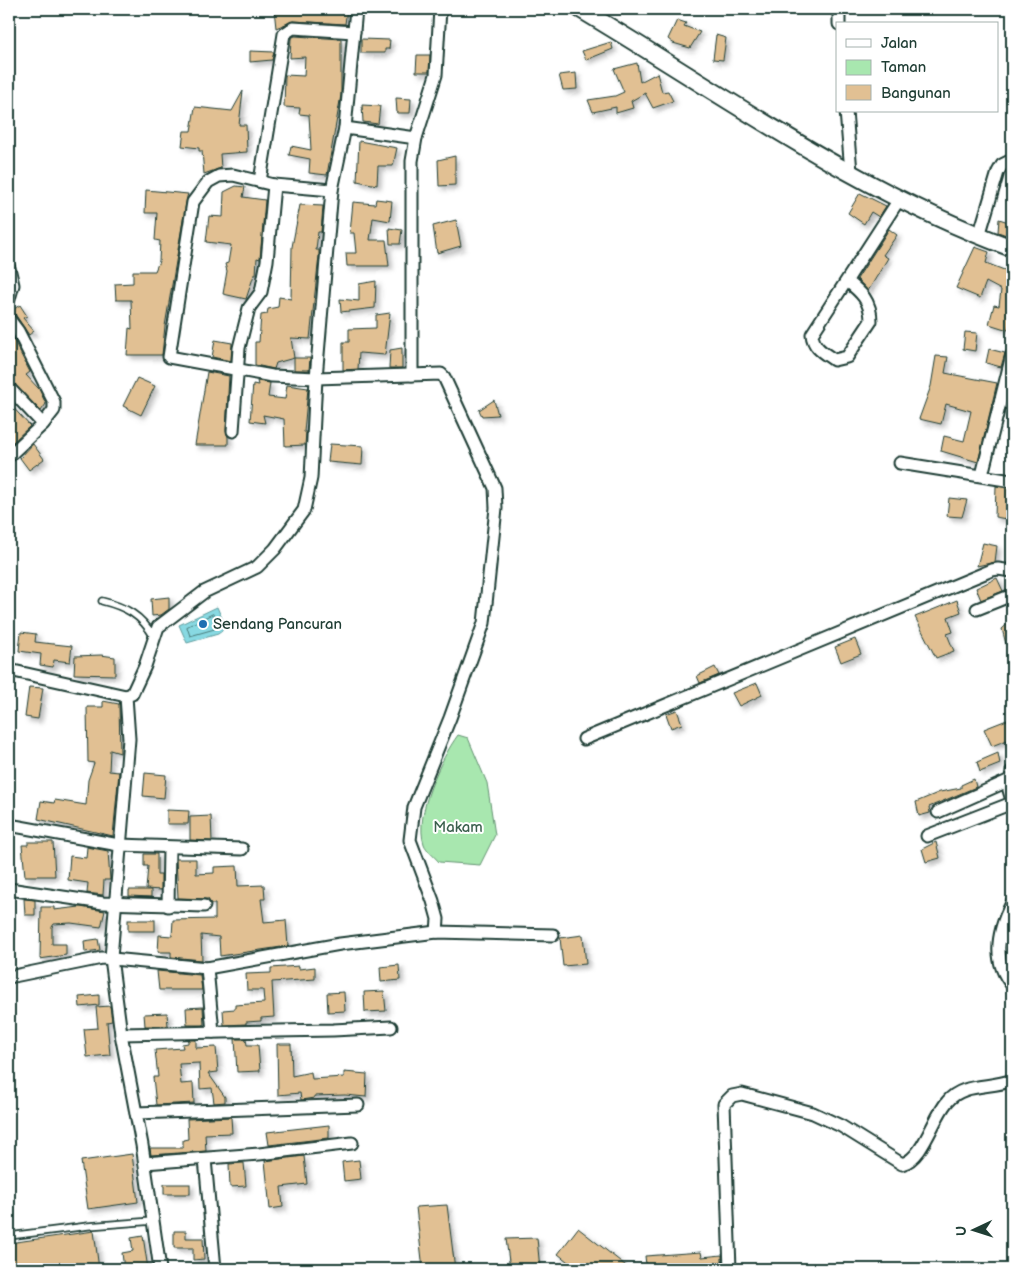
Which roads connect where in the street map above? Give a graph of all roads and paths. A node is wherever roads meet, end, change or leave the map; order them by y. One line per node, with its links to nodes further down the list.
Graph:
1 (356, 9): 4 (street)
2 (440, 9): 7 (street)
3 (580, 9): 9 (street)
4 (354, 32): 6 (street); 10 (street)
5 (846, 112): 9 (street)
6 (345, 128): 7 (street); 12 (street)
7 (416, 138): 22 (street)
8 (1012, 160): 14 (street)
9 (851, 172): 13 (street)
10 (260, 181): 11 (street); 21 (street)
11 (274, 185): 12 (street); 21 (street)
12 (332, 190): 23 (street)
13 (900, 198): 14 (street); 17 (street)
14 (979, 236): 15 (street)
15 (1012, 248)
16 (9, 268): 18 (street)
17 (847, 281): 17 (street)
18 (9, 299)
19 (9, 319): 25 (street)
20 (1012, 355): 29 (street)
21 (237, 368): 23 (street); 26 (street)
22 (412, 375): 23 (street); 52 (street)
23 (316, 378): 35 (street)
24 (9, 388): 25 (street)
25 (43, 424): 27 (street)
26 (233, 432)
27 (9, 455)
28 (900, 463): 29 (street)
29 (982, 475): 30 (street)
30 (1012, 481)
31 (1012, 571): 38 (street)
32 (1012, 594): 34 (street)
33 (102, 601): 35 (lane)
34 (977, 609)
35 (154, 637): 37 (street)
36 (9, 670): 37 (street)
37 (126, 696): 44 (street)
38 (584, 739)
39 (1011, 775): 40 (street); 41 (street)
40 (1012, 802): 43 (street)
41 (938, 812)
42 (9, 826): 44 (street)
43 (927, 836)
44 (119, 845): 45 (street); 49 (street)
45 (169, 848): 46 (street); 50 (street)
46 (242, 849)
47 (9, 889): 49 (street)
48 (1012, 903): 57 (street)
49 (115, 904): 50 (street); 54 (street)
50 (168, 906): 51 (street)
51 (204, 906)
52 (437, 932): 53 (street); 55 (street)
53 (553, 935)
54 (111, 958): 55 (street); 56 (street); 60 (street)
55 (206, 968): 59 (street)
56 (9, 977)
57 (1012, 985)
58 (390, 1027): 59 (street)
59 (213, 1032): 60 (street)
60 (121, 1034): 63 (street)
61 (1012, 1080): 71 (street)
62 (358, 1105): 63 (street)
63 (136, 1113): 66 (street)
64 (352, 1143): 65 (street)
65 (205, 1159): 66 (street); 70 (street)
66 (145, 1163): 67 (street)
67 (153, 1220): 68 (lane); 69 (street)
68 (9, 1236)
69 (160, 1269)
70 (215, 1269)
71 (730, 1269)

